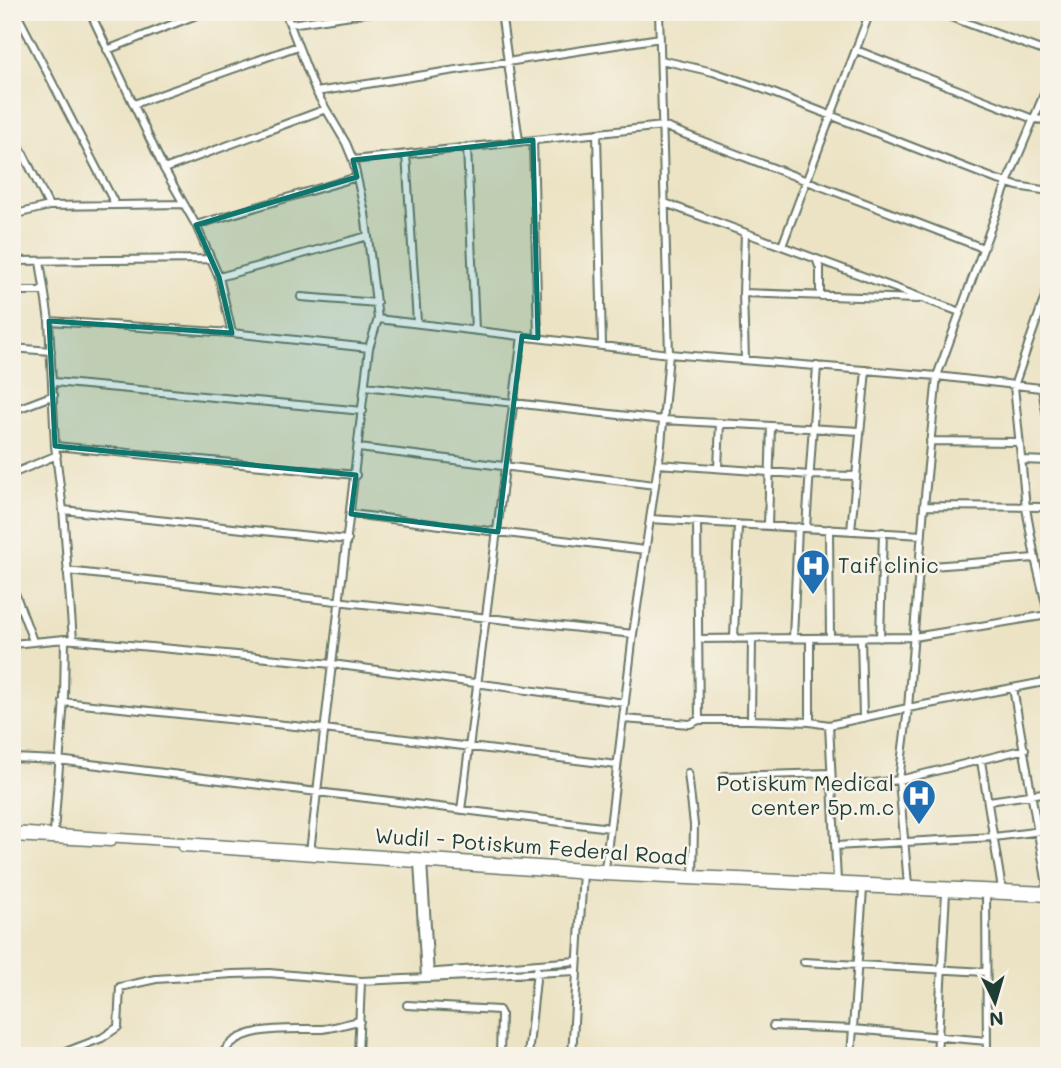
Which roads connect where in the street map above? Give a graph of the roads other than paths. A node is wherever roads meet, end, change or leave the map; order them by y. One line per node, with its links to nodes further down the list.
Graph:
1 (16, 12): 40 (street)
2 (90, 12): 13 (street)
3 (204, 12): 13 (street)
4 (285, 12): 10 (street)
5 (372, 12): 10 (street)
6 (501, 12): 17 (street)
7 (659, 12): 11 (street)
8 (870, 12): 14 (street)
9 (937, 12): 15 (street)
10 (290, 24): 12 (street)
11 (660, 38): 16 (street); 17 (street)
12 (298, 46): 19 (street); 20 (street)
13 (107, 50): 20 (street)
14 (856, 50): 22 (street); 23 (street)
15 (1049, 53)
16 (661, 60): 22 (street); 25 (street)
17 (509, 61): 19 (street); 29 (street)
18 (1049, 82): 23 (street)
19 (316, 92): 21 (street)
20 (134, 104): 33 (street)
21 (326, 109): 32 (street); 33 (street)
22 (831, 116): 35 (street); 36 (street)
23 (1034, 119): 24 (street); 36 (street)
24 (1049, 120)
25 (663, 126): 27 (street); 35 (street); 39 (street)
26 (12, 131): 41 (street)
27 (597, 133): 28 (street); 69 (street)
28 (533, 140): 29 (street); 68 (street)
29 (519, 141): 30 (street)
30 (467, 147): 31 (street); 65 (street)
31 (406, 154): 32 (street); 64 (street)
32 (353, 160): 34 (street)
33 (164, 169): 38 (street)
34 (357, 177): 43 (street); 45 (street)
35 (807, 181): 46 (street); 47 (street)
36 (1007, 183): 37 (street); 47 (street)
37 (1049, 191)
38 (184, 204): 40 (street); 43 (street)
39 (665, 204): 44 (street); 73 (street)
40 (116, 205): 41 (street)
41 (49, 206): 42 (street)
42 (12, 215)
43 (196, 225): 48 (street)
44 (745, 233): 46 (street); 56 (street)
45 (368, 236): 52 (street); 60 (street)
46 (782, 246): 51 (street)
47 (983, 248): 61 (street)
48 (211, 259): 50 (street); 52 (street)
49 (12, 261): 50 (street)
50 (40, 261): 55 (street)
51 (817, 261): 57 (street); 59 (street)
52 (219, 277): 66 (street)
53 (1048, 289): 80 (street)
54 (12, 291): 55 (street)
55 (44, 291): 63 (street)
56 (743, 293): 57 (street); 74 (street)
57 (820, 296): 59 (street)
58 (300, 297): 60 (street)
59 (926, 300): 61 (street)
60 (377, 303): 62 (street)
61 (960, 312): 77 (street)
62 (379, 318): 64 (street); 71 (street)
63 (49, 321): 66 (street); 72 (street)
64 (417, 322): 65 (street)
65 (475, 330): 67 (street)
66 (232, 333): 71 (street)
67 (522, 336): 68 (street); 83 (street)
68 (538, 338): 69 (street)
69 (602, 346): 73 (street)
70 (12, 348): 72 (street)
71 (369, 348): 79 (street)
72 (51, 351): 78 (street)
73 (669, 354): 74 (street); 86 (street)
74 (745, 360): 75 (street)
75 (817, 366): 76 (street); 90 (street)
76 (866, 370): 77 (street); 91 (street)
77 (937, 376): 80 (street); 92 (street)
78 (54, 382): 82 (street); 85 (street)
79 (365, 386): 83 (street); 85 (street)
80 (1014, 386): 81 (street); 93 (street)
81 (1046, 389): 89 (street)
82 (54, 395): 84 (street); 94 (street)
83 (513, 403): 86 (street); 100 (street)
84 (12, 411)
85 (363, 411): 95 (street)
86 (663, 420): 87 (street); 99 (street)
87 (720, 423): 88 (street); 101 (street)
88 (771, 426): 90 (street); 102 (street)
89 (1049, 428)
90 (813, 429): 91 (street); 105 (street)
91 (860, 431): 106 (street)
92 (930, 441): 93 (street); 108 (street)
93 (1019, 443): 97 (street)
94 (55, 446): 96 (street); 104 (street)
95 (359, 448): 100 (street); 104 (street)
96 (57, 455): 103 (street); 111 (street)
97 (1021, 460): 98 (street); 110 (street)
98 (1049, 461)
99 (658, 464): 101 (street); 107 (street)
100 (505, 466): 107 (street); 121 (street)
101 (718, 468): 102 (street)
102 (769, 472): 105 (street); 116 (street)
103 (12, 474)
104 (356, 475): 112 (street)
105 (810, 475): 106 (street); 118 (street)
106 (856, 476): 120 (street)
107 (655, 485): 113 (street)
108 (924, 506): 110 (street); 123 (street)
109 (1049, 507): 110 (street)
110 (1026, 508): 126 (street)
111 (63, 510): 124 (street); 128 (street)
112 (351, 514): 121 (street); 124 (street)
113 (650, 519): 114 (street); 125 (street)
114 (697, 522): 115 (street); 143 (street)
115 (738, 524): 116 (street); 144 (street)
116 (768, 526): 117 (street)
117 (798, 527): 118 (street); 136 (street)
118 (806, 528): 119 (street)
119 (830, 529): 120 (street); 138 (street)
120 (851, 531): 122 (street)
121 (498, 532): 125 (street); 134 (street)
122 (883, 532): 123 (street); 140 (street)
123 (922, 535): 127 (street)
124 (348, 540): 132 (street)
125 (645, 551): 135 (street)
126 (1035, 558): 127 (street); 130 (street)
127 (919, 567): 141 (street)
128 (67, 571): 132 (street); 147 (street)
129 (1049, 572): 130 (street)
130 (1039, 574): 133 (street)
131 (12, 585): 146 (street)
132 (340, 602): 134 (street); 149 (street)
133 (1049, 616): 141 (street)
134 (486, 618): 135 (street); 151 (street)
135 (633, 634): 154 (street)
136 (793, 638): 137 (street); 145 (street)
137 (810, 638): 138 (street); 160 (street)
138 (830, 638): 139 (street)
139 (861, 638): 140 (street); 156 (street)
140 (880, 638): 141 (street)
141 (914, 638): 155 (street)
142 (65, 639): 146 (street); 147 (street); 153 (street)
143 (698, 639): 144 (street); 158 (street)
144 (734, 639): 145 (street)
145 (752, 639): 159 (street)
146 (33, 640): 148 (street)
147 (73, 640): 149 (street)
148 (12, 644)
149 (332, 664): 151 (street); 162 (street)
150 (1049, 681): 152 (street)
151 (477, 683): 154 (street); 163 (street)
152 (1013, 688): 155 (street); 164 (street)
153 (63, 702): 162 (street); 166 (street)
154 (625, 703): 157 (street)
155 (908, 708): 156 (street); 172 (street)
156 (863, 718): 161 (street)
157 (623, 719): 158 (street); 168 (street)
158 (699, 720): 159 (street)
159 (751, 720): 160 (street)
160 (810, 722): 161 (street)
161 (829, 726): 170 (street)
162 (324, 729): 163 (street); 175 (street)
163 (468, 747): 168 (street); 178 (street)
164 (1024, 749): 167 (street); 176 (street)
165 (12, 758): 166 (street)
166 (58, 760): 175 (street); 183 (street)
167 (981, 761): 172 (street); 177 (street)
168 (617, 765): 179 (street)
169 (688, 772): 192 (street)
170 (831, 773): 171 (street); 173 (street)
171 (724, 776)
172 (899, 780): 173 (street); 186 (street)
173 (831, 788): 187 (street)
174 (1049, 792): 176 (street)
175 (316, 793): 178 (street); 188 (street)
176 (1033, 794): 177 (street); 182 (street)
177 (989, 801): 185 (street)
178 (461, 810): 179 (street)
179 (610, 828): 190 (street)
180 (1049, 830): 182 (street)
181 (12, 831): 183 (main road, Wudil - Potiskum Federal Road)
182 (1039, 832): 185 (street); 197 (street)
183 (60, 835): 184 (main road, Wudil - Potiskum Federal Road); 188 (main road, Wudil - Potiskum Federal Road)
184 (12, 837)
185 (993, 837): 186 (street); 195 (street)
186 (903, 841): 187 (street); 194 (street)
187 (835, 846): 193 (street)
188 (310, 852): 189 (main road, Wudil - Potiskum Federal Road)
189 (421, 861): 191 (main road, Wudil - Potiskum Federal Road); 209 (street)
190 (605, 869): 191 (main road, Wudil - Potiskum Federal Road); 192 (main road, Wudil - Potiskum Federal Road)
191 (583, 871): 192 (main road, Wudil - Potiskum Federal Road); 201 (street)
192 (693, 878): 193 (main road, Wudil - Potiskum Federal Road); 196 (main road, Wudil - Potiskum Federal Road)
193 (837, 881): 194 (main road, Wudil - Potiskum Federal Road)
194 (908, 885): 199 (main road, Wudil - Potiskum Federal Road)
195 (1002, 888): 197 (main road, Wudil - Potiskum Federal Road); 199 (main road, Wudil - Potiskum Federal Road)
196 (863, 889): 198 (main road, Wudil - Potiskum Federal Road); 204 (street)
197 (1048, 891)
198 (946, 892): 199 (main road, Wudil - Potiskum Federal Road); 205 (street)
199 (986, 892): 200 (main road, Wudil - Potiskum Federal Road); 207 (street)
200 (1049, 897)
201 (577, 961): 203 (street); 206 (street)
202 (804, 962): 204 (street)
203 (537, 965): 208 (street); 209 (street)
204 (857, 965): 205 (street); 214 (street)
205 (942, 969): 207 (street); 215 (street)
206 (577, 971): 208 (street); 222 (street)
207 (986, 972): 216 (street)
208 (537, 973): 209 (street); 221 (street)
209 (428, 976): 210 (street)
210 (361, 981): 212 (street); 217 (street)
211 (407, 1004): 220 (street)
212 (360, 1021): 218 (street); 219 (street)
213 (773, 1026): 214 (street)
214 (853, 1029): 215 (street); 223 (street)
215 (938, 1035): 216 (street); 224 (street)
216 (987, 1041): 225 (street)
217 (55, 1056)
218 (222, 1056)
219 (358, 1056)
220 (500, 1056)
221 (528, 1056)
222 (572, 1056)
223 (851, 1056)
224 (937, 1056)
225 (987, 1056)

